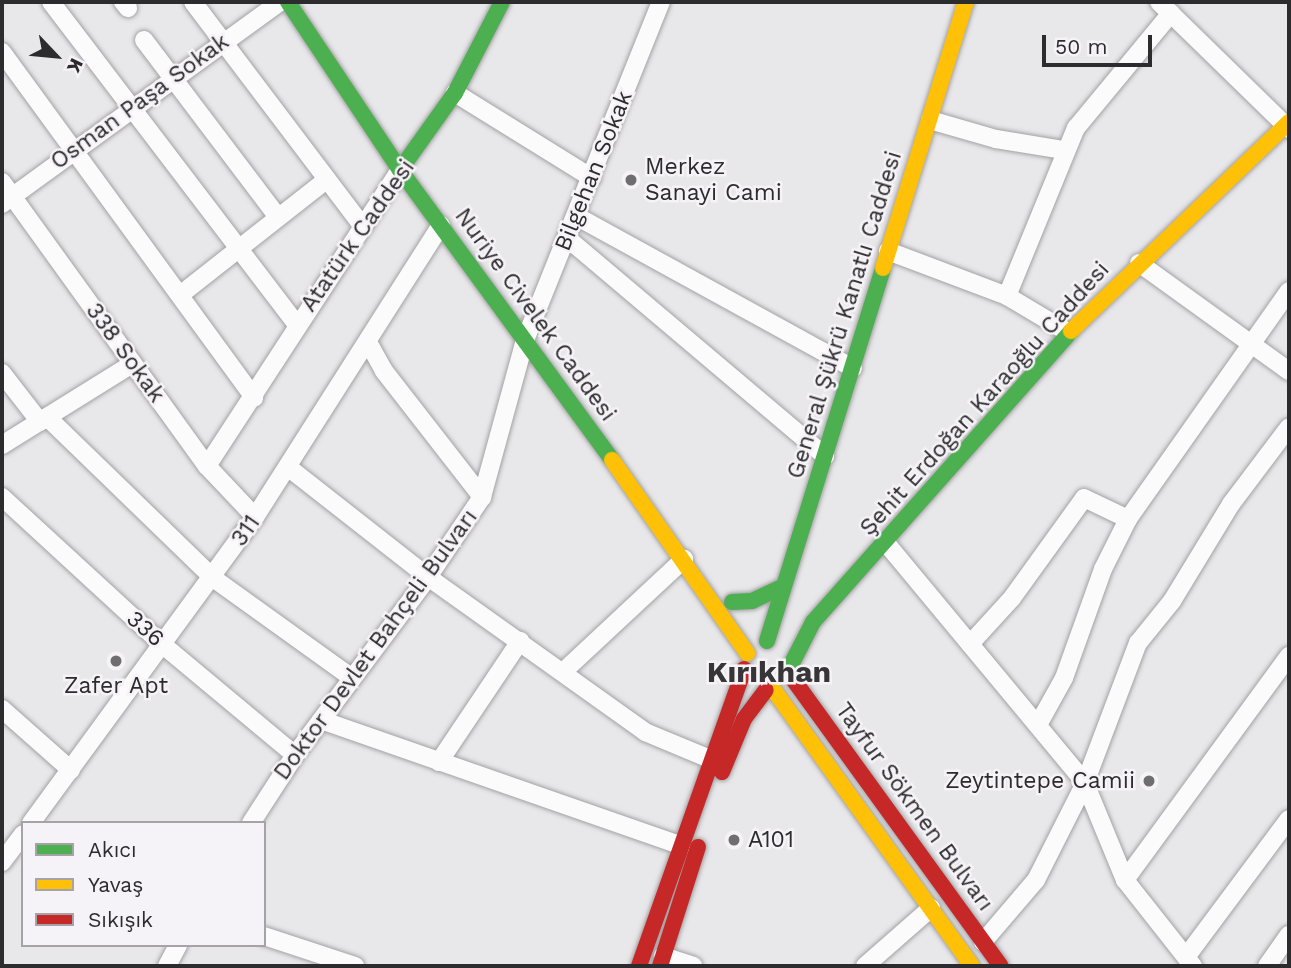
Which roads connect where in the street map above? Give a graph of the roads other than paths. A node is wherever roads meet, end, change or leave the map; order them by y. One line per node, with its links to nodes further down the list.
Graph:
1 (51, 2): 15 (street)
2 (193, 2): 11 (street)
3 (280, 2): 11 (street, Osman Paşa Sokak)
4 (288, 2): 20 (main road, Nuriye Civelek Caddesi)
5 (306, 2): 20 (main road, Nuriye Civelek Caddesi)
6 (502, 2): 14 (main road, Atatürk Caddesi)
7 (662, 2): 21 (street, Bilgehan Sokak)
8 (966, 2): 16 (main road, General Şükrü Kanatlı Caddesi)
9 (1165, 7): 17 (street); 19 (street)
10 (144, 40): 13 (street)
11 (222, 41): 13 (street, Osman Paşa Sokak); 22 (street)
12 (2, 52): 18 (street)
13 (174, 78): 15 (street, Osman Paşa Sokak); 24 (street)
14 (455, 93): 20 (main road, Atatürk Caddesi); 21 (street)
15 (133, 107): 18 (street, Osman Paşa Sokak); 29 (street)
16 (930, 120): 19 (street); 30 (main road, General Şükrü Kanatlı Caddesi)
17 (1288, 126): 31 (main road, Şehit Erdoğan Karaoğlu Caddesi)
18 (74, 148): 23 (street, Osman Paşa Sokak); 33 (street)
19 (1065, 150): 34 (street)
20 (406, 165): 26 (main road, Nuriye Civelek Caddesi); 27 (street, Atatürk Caddesi); 37 (main road, Nuriye Civelek Caddesi)
21 (592, 178): 25 (street, Bilgehan Sokak)
22 (325, 181): 24 (street); 27 (street)
23 (5, 194): 40 (street, 338 Sokak)
24 (277, 216): 29 (street)
25 (576, 216): 28 (street, Bilgehan Sokak); 41 (street)
26 (442, 225): 37 (main road, Nuriye Civelek Caddesi); 38 (street, 311)
27 (363, 227): 35 (street, Atatürk Caddesi)
28 (567, 237): 37 (street, Bilgehan Sokak); 48 (street)
29 (239, 249): 33 (street); 35 (street)
30 (888, 251): 34 (street); 41 (main road, General Şükrü Kanatlı Caddesi)
31 (1139, 263): 36 (main road, Şehit Erdoğan Karaoğlu Caddesi); 39 (street)
32 (1289, 292): 39 (street)
33 (180, 295): 44 (street)
34 (1007, 296): 36 (street)
35 (296, 324): 44 (street, Atatürk Caddesi)
36 (1069, 333): 55 (main road, Şehit Erdoğan Karaoğlu Caddesi)
37 (528, 334): 52 (street, Doktor Devlet Bahçeli Bulvarı); 56 (main road, Nuriye Civelek Caddesi); 60 (main road, Nuriye Civelek Caddesi)
38 (368, 342): 50 (street, 311); 52 (street)
39 (1251, 345): 42 (street); 54 (street)
40 (132, 364): 45 (street); 49 (street, 338 Sokak)
41 (853, 368): 48 (main road, General Şükrü Kanatlı Caddesi)
42 (1289, 371)
43 (2, 373): 45 (street)
44 (254, 398): 49 (street, Atatürk Caddesi)
45 (43, 420): 47 (street); 58 (street)
46 (1289, 428): 78 (street)
47 (2, 445)
48 (825, 456): 59 (main road, General Şükrü Kanatlı Caddesi)
49 (207, 466): 53 (street, 338 Sokak)
50 (289, 468): 53 (street, 311); 57 (street)
51 (2, 497): 64 (street, 336)
52 (482, 498): 57 (street, Doktor Devlet Bahçeli Bulvarı)
53 (255, 517): 58 (street, 311)
54 (1128, 519): 63 (street); 73 (street)
55 (886, 544): 63 (street); 67 (main road, Şehit Erdoğan Karaoğlu Caddesi)
56 (684, 559): 66 (main road, Nuriye Civelek Caddesi); 68 (street)
57 (428, 577): 61 (street); 69 (street, Doktor Devlet Bahçeli Bulvarı)
58 (213, 578): 64 (street, 311); 69 (street)
59 (782, 587): 60 (main road); 62 (main road, General Şükrü Kanatlı Caddesi)
60 (732, 602): 62 (main road, Nuriye Civelek Caddesi)
61 (520, 641): 68 (street); 76 (street)
62 (764, 642): 66 (main road); 67 (main road, Nuriye Civelek Caddesi)
63 (970, 644): 73 (street)
64 (163, 645): 74 (street, 336); 77 (street, 311)
65 (1289, 656): 85 (street)
66 (745, 661): 70 (main road, Nuriye Civelek Caddesi); 75 (main road)
67 (791, 669): 70 (main road); 89 (main road, Tayfur Sökmen Bulvarı)
68 (565, 670): 75 (street)
69 (352, 678): 72 (street, Doktor Devlet Bahçeli Bulvarı)
70 (770, 690): 86 (main road, Tayfur Sökmen Bulvarı); 91 (main road)
71 (2, 709): 77 (street)
72 (321, 720): 74 (street, Doktor Devlet Bahçeli Bulvarı); 76 (street)
73 (1039, 723): 78 (street)
74 (295, 755): 81 (street, Doktor Devlet Bahçeli Bulvarı)
75 (710, 759): 83 (main road)
76 (439, 762): 83 (street)
77 (71, 770): 80 (street, 311)
78 (1085, 783): 85 (street); 89 (street)
79 (1289, 819): 92 (street)
80 (33, 821)
81 (252, 821)
82 (21, 837): 84 (street)
83 (682, 846): 95 (main road)
84 (2, 862)
85 (1125, 880): 92 (street)
86 (931, 908): 97 (street); 98 (main road, Tayfur Sökmen Bulvarı)
87 (1289, 935): 100 (street)
88 (266, 937): 94 (street)
89 (983, 942): 99 (main road, Tayfur Sökmen Bulvarı)
90 (177, 947): 93 (street)
91 (662, 961): 96 (street)
92 (1189, 961)
93 (167, 966)
94 (355, 966)
95 (639, 966)
96 (693, 966)
97 (865, 966)
98 (972, 966)
99 (1001, 966)
100 (1268, 966)

